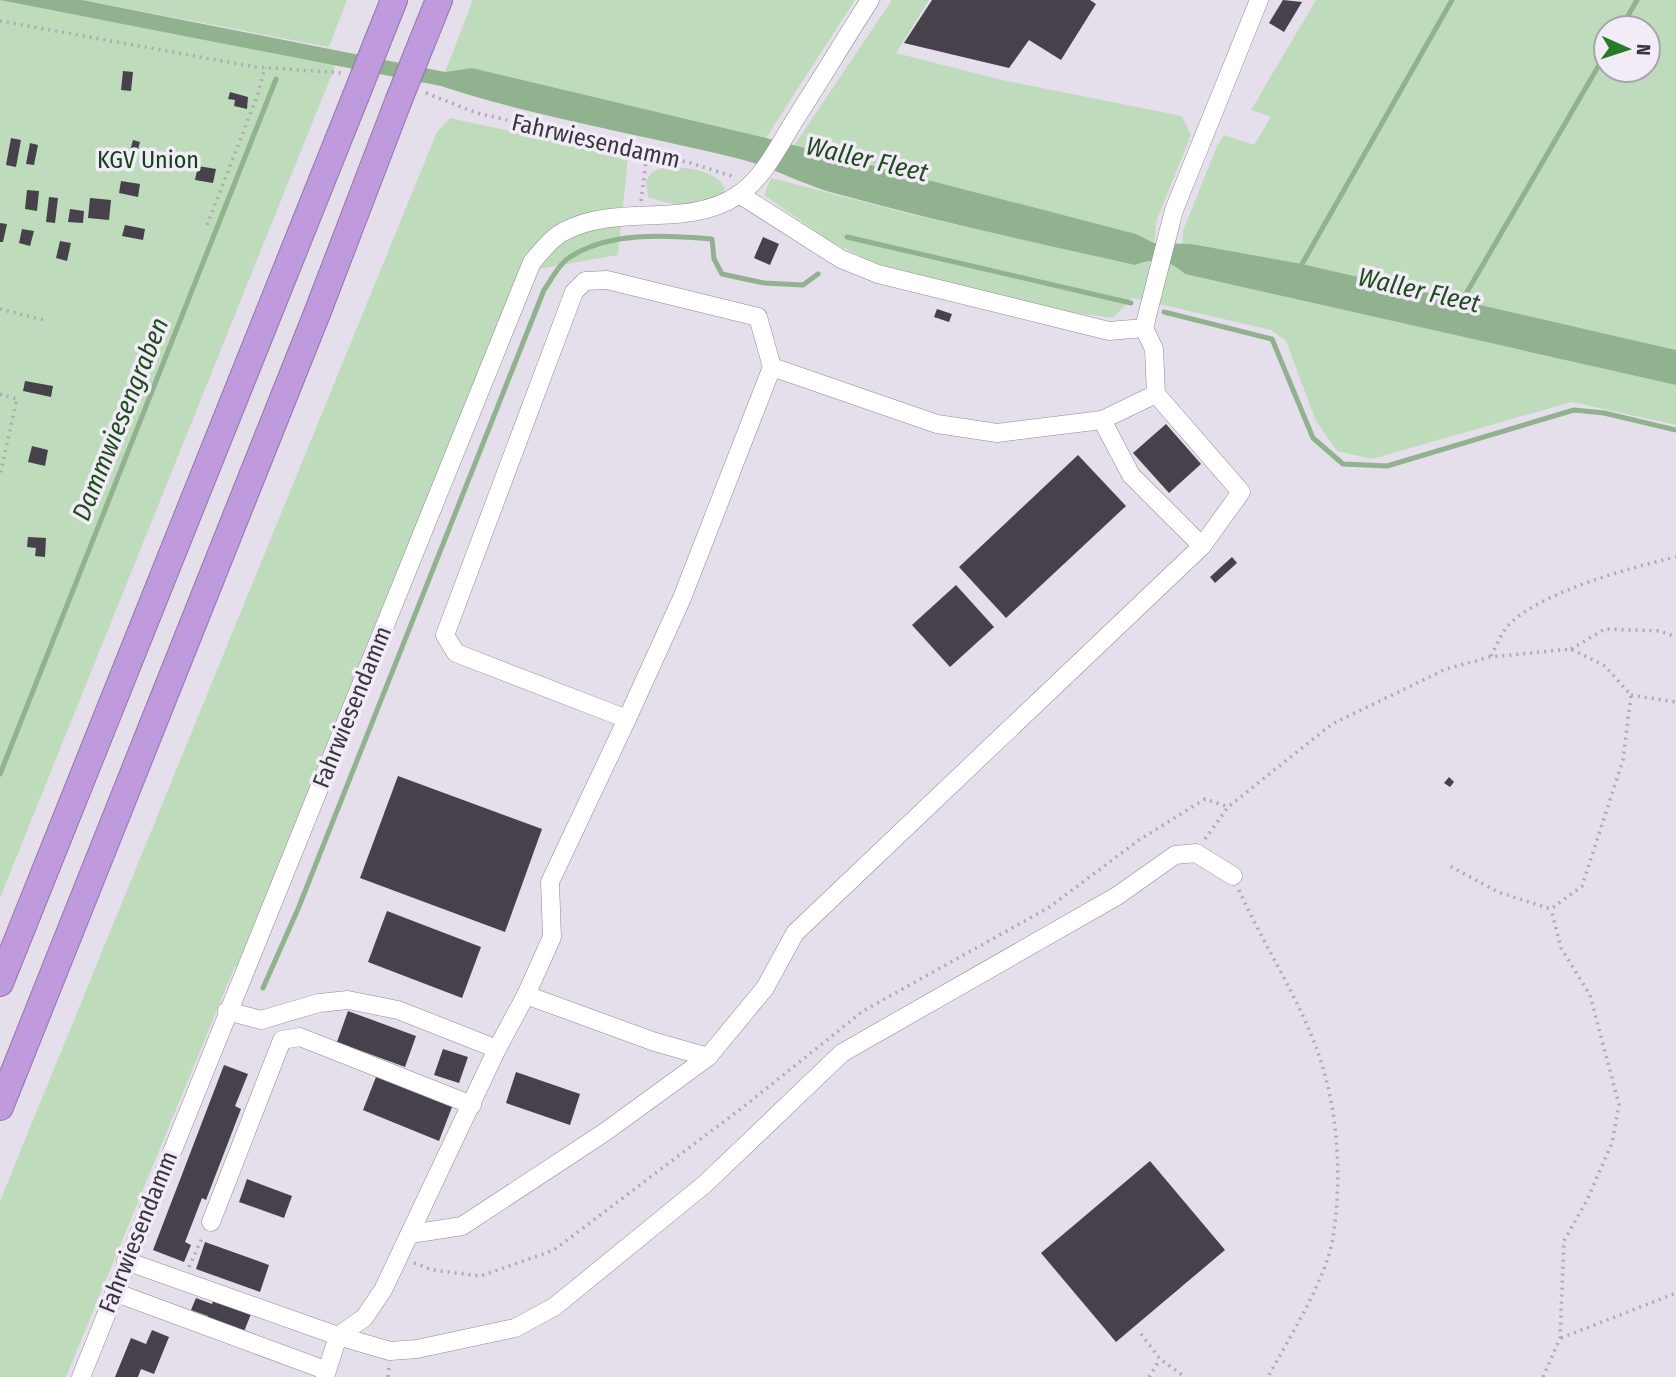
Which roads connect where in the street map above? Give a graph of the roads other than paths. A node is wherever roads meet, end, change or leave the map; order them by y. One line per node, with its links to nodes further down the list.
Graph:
1 (394, 0): 13 (highway, bridge)
2 (439, 0): 19 (highway, bridge)
3 (870, 0): 5 (street)
4 (1259, 0): 6 (street)
5 (749, 185): 6 (street); 15 (street, Fahrwiesendamm)
6 (1144, 328): 8 (street)
7 (772, 367): 9 (street); 11 (street); 11 (street)
8 (1156, 394): 9 (street); 10 (street)
9 (1102, 420): 10 (street)
10 (1202, 546): 17 (street)
11 (627, 719): 14 (street)
12 (1233, 876): 24 (street)
13 (0, 983)
14 (526, 995): 16 (street); 17 (street)
15 (227, 1011): 16 (street); 22 (street, Fahrwiesendamm)
16 (497, 1049): 18 (street)
17 (708, 1057): 21 (street)
18 (472, 1105): 20 (street); 21 (street)
19 (0, 1107)
20 (211, 1222)
21 (411, 1234): 24 (street)
22 (125, 1261): 23 (street, Fahrwiesendamm); 24 (street)
23 (114, 1292): 25 (street); 26 (street, Fahrwiesendamm)
24 (338, 1336): 25 (street)
25 (317, 1372)
26 (81, 1377)

